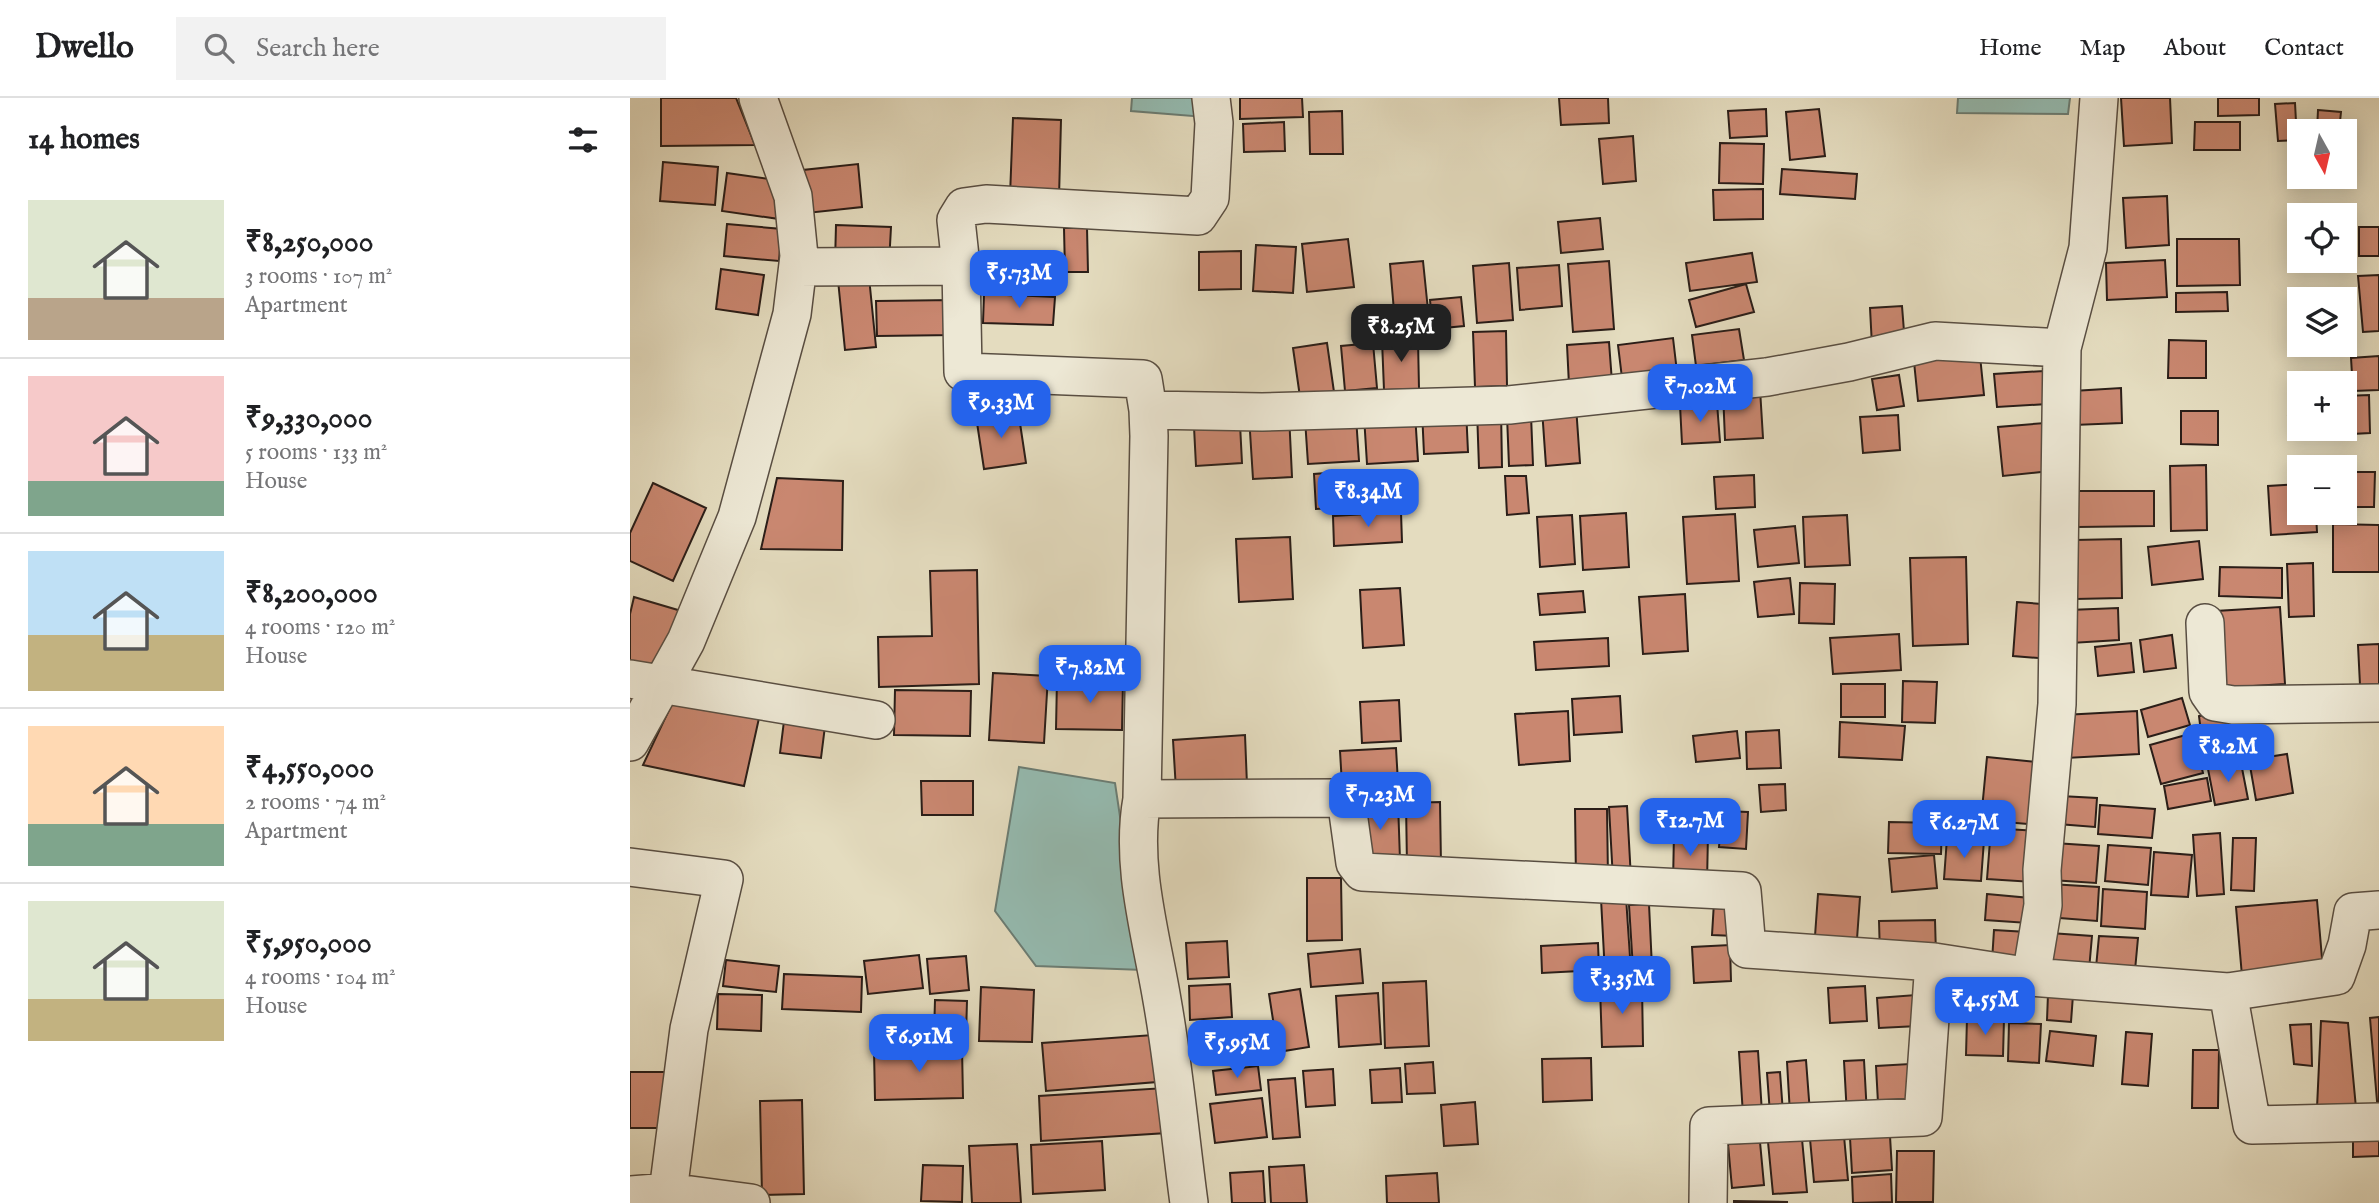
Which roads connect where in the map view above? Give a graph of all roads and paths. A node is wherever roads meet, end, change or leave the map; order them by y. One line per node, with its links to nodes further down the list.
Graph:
1 (758, 98): 5 (street)
2 (1211, 98): 4 (street)
3 (2099, 98): 6 (street)
4 (961, 266): 5 (street); 7 (street)
5 (798, 267): 9 (street)
6 (2062, 348): 7 (street); 17 (street)
7 (1148, 410): 13 (street)
8 (2205, 623): 10 (street)
9 (646, 682): 11 (street); 12 (street)
10 (2379, 703)
11 (876, 720)
12 (630, 742)
13 (1142, 799): 16 (street); 23 (street)
14 (630, 867): 20 (street)
15 (2379, 910): 18 (street)
16 (1934, 962): 17 (street); 24 (street)
17 (2031, 977): 18 (street)
18 (2228, 992): 19 (street)
19 (2379, 1122)
20 (668, 1192): 21 (street); 22 (street)
21 (630, 1195)
22 (751, 1203)
23 (1189, 1203)
24 (1708, 1203)

